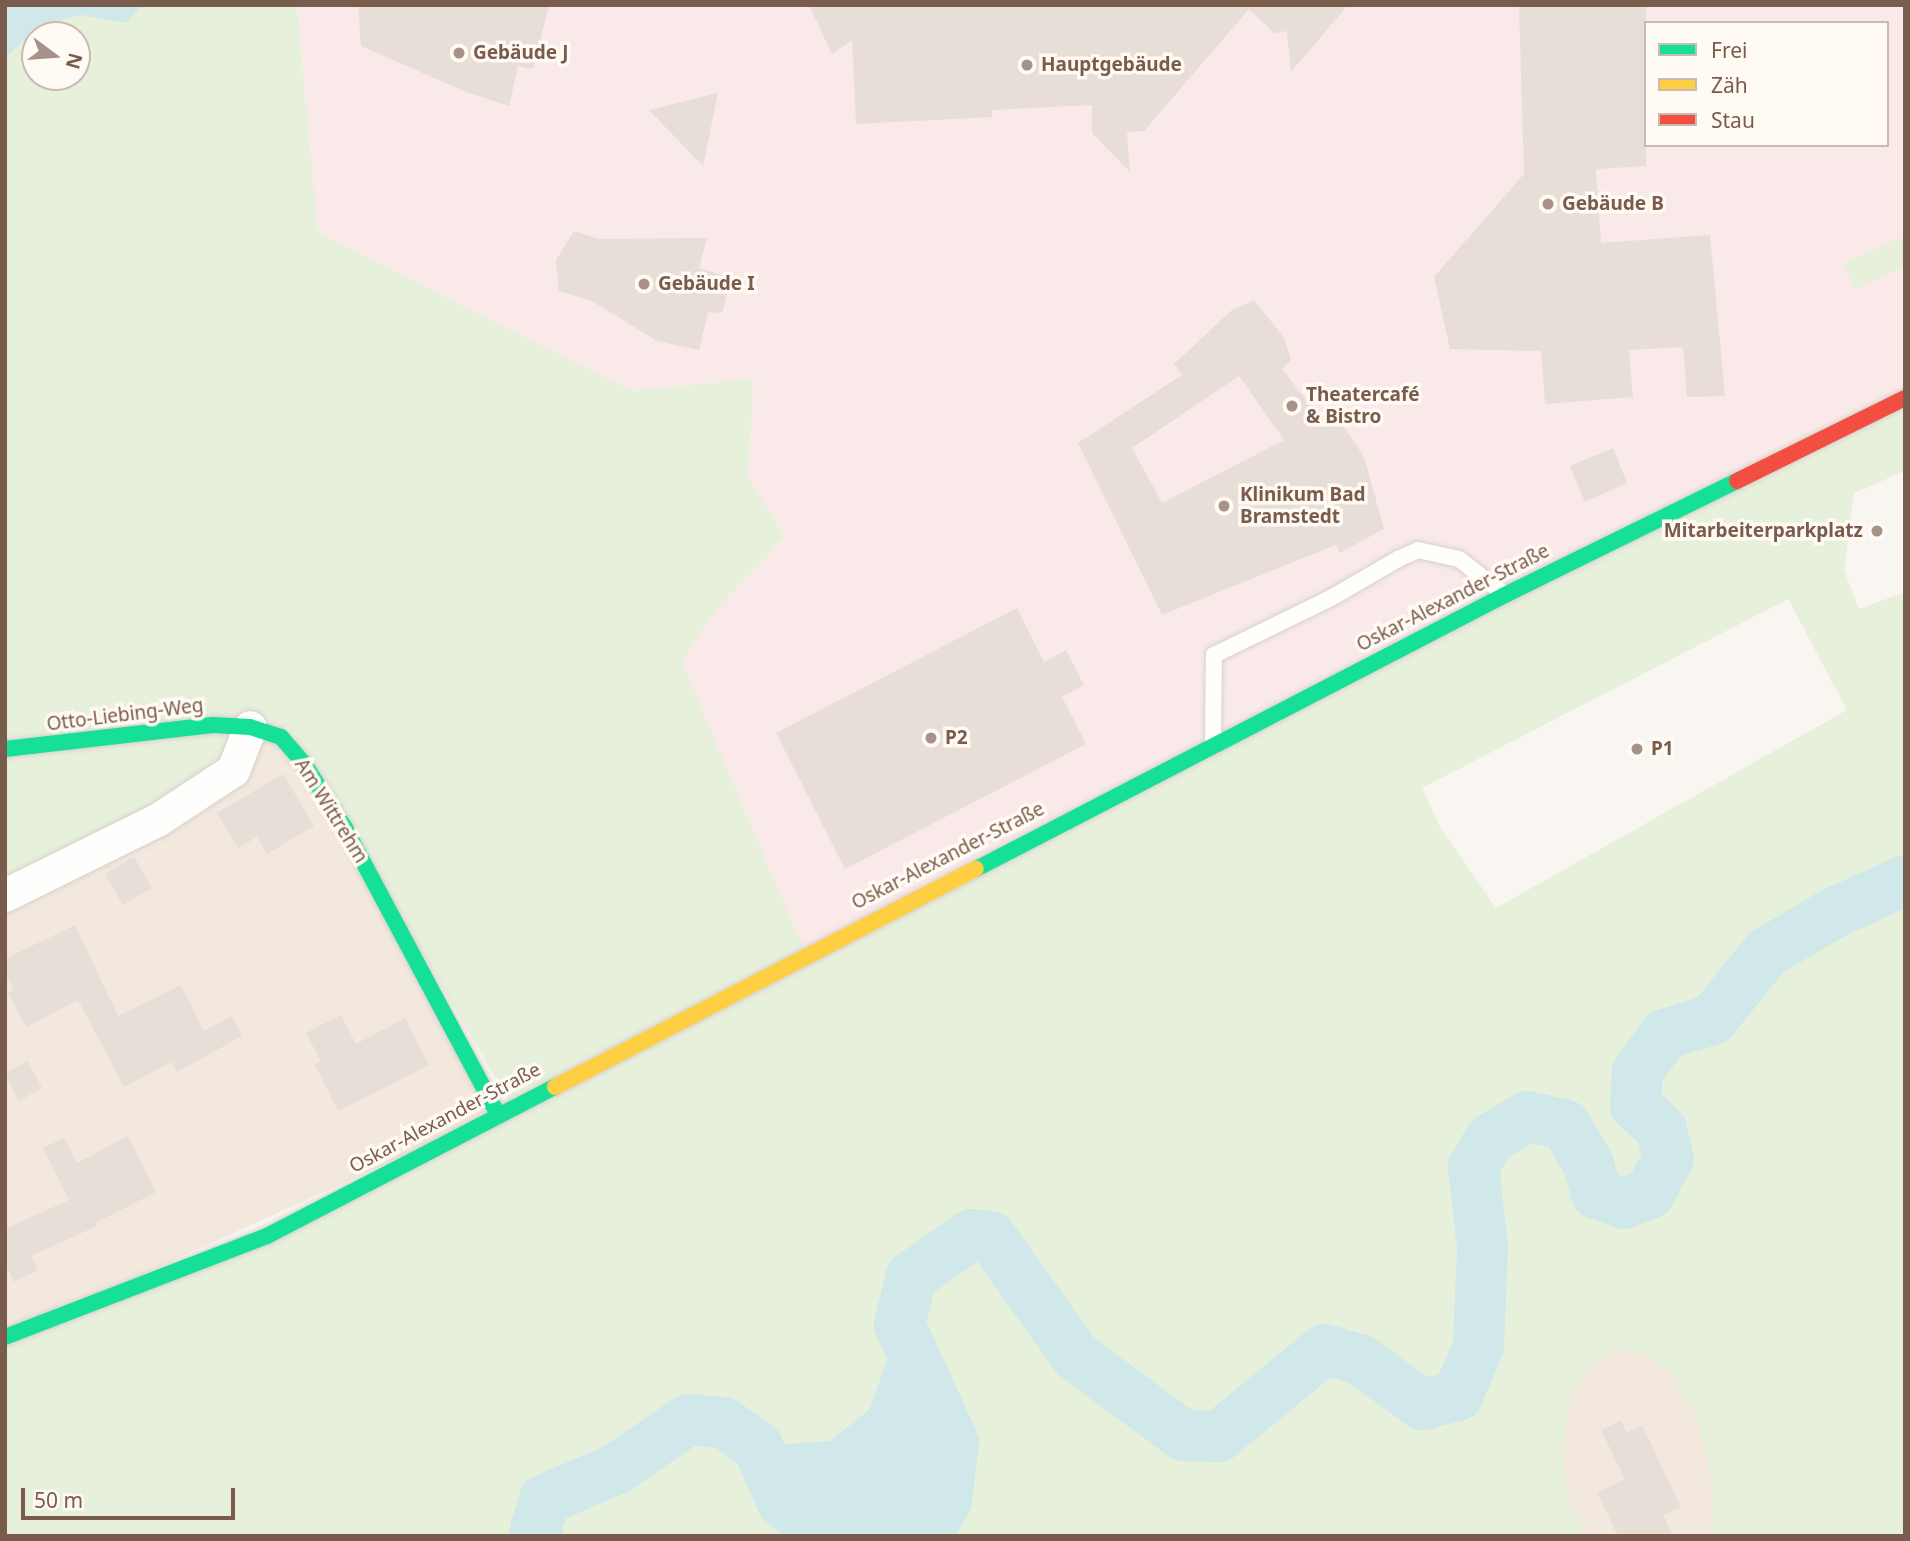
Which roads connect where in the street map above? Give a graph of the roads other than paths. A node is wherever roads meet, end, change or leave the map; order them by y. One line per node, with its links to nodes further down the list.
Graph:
1 (1905, 398): 2 (street, Oskar-Alexander-Straße)
2 (1505, 595): 4 (street, Oskar-Alexander-Straße); 4 (lane)
3 (250, 727): 5 (street, Otto-Liebing-Weg); 6 (street); 7 (street, Am Wittrehm)
4 (1213, 744): 7 (street, Oskar-Alexander-Straße)
5 (5, 749)
6 (5, 895)
7 (497, 1113): 8 (street, Oskar-Alexander-Straße)
8 (5, 1337)

